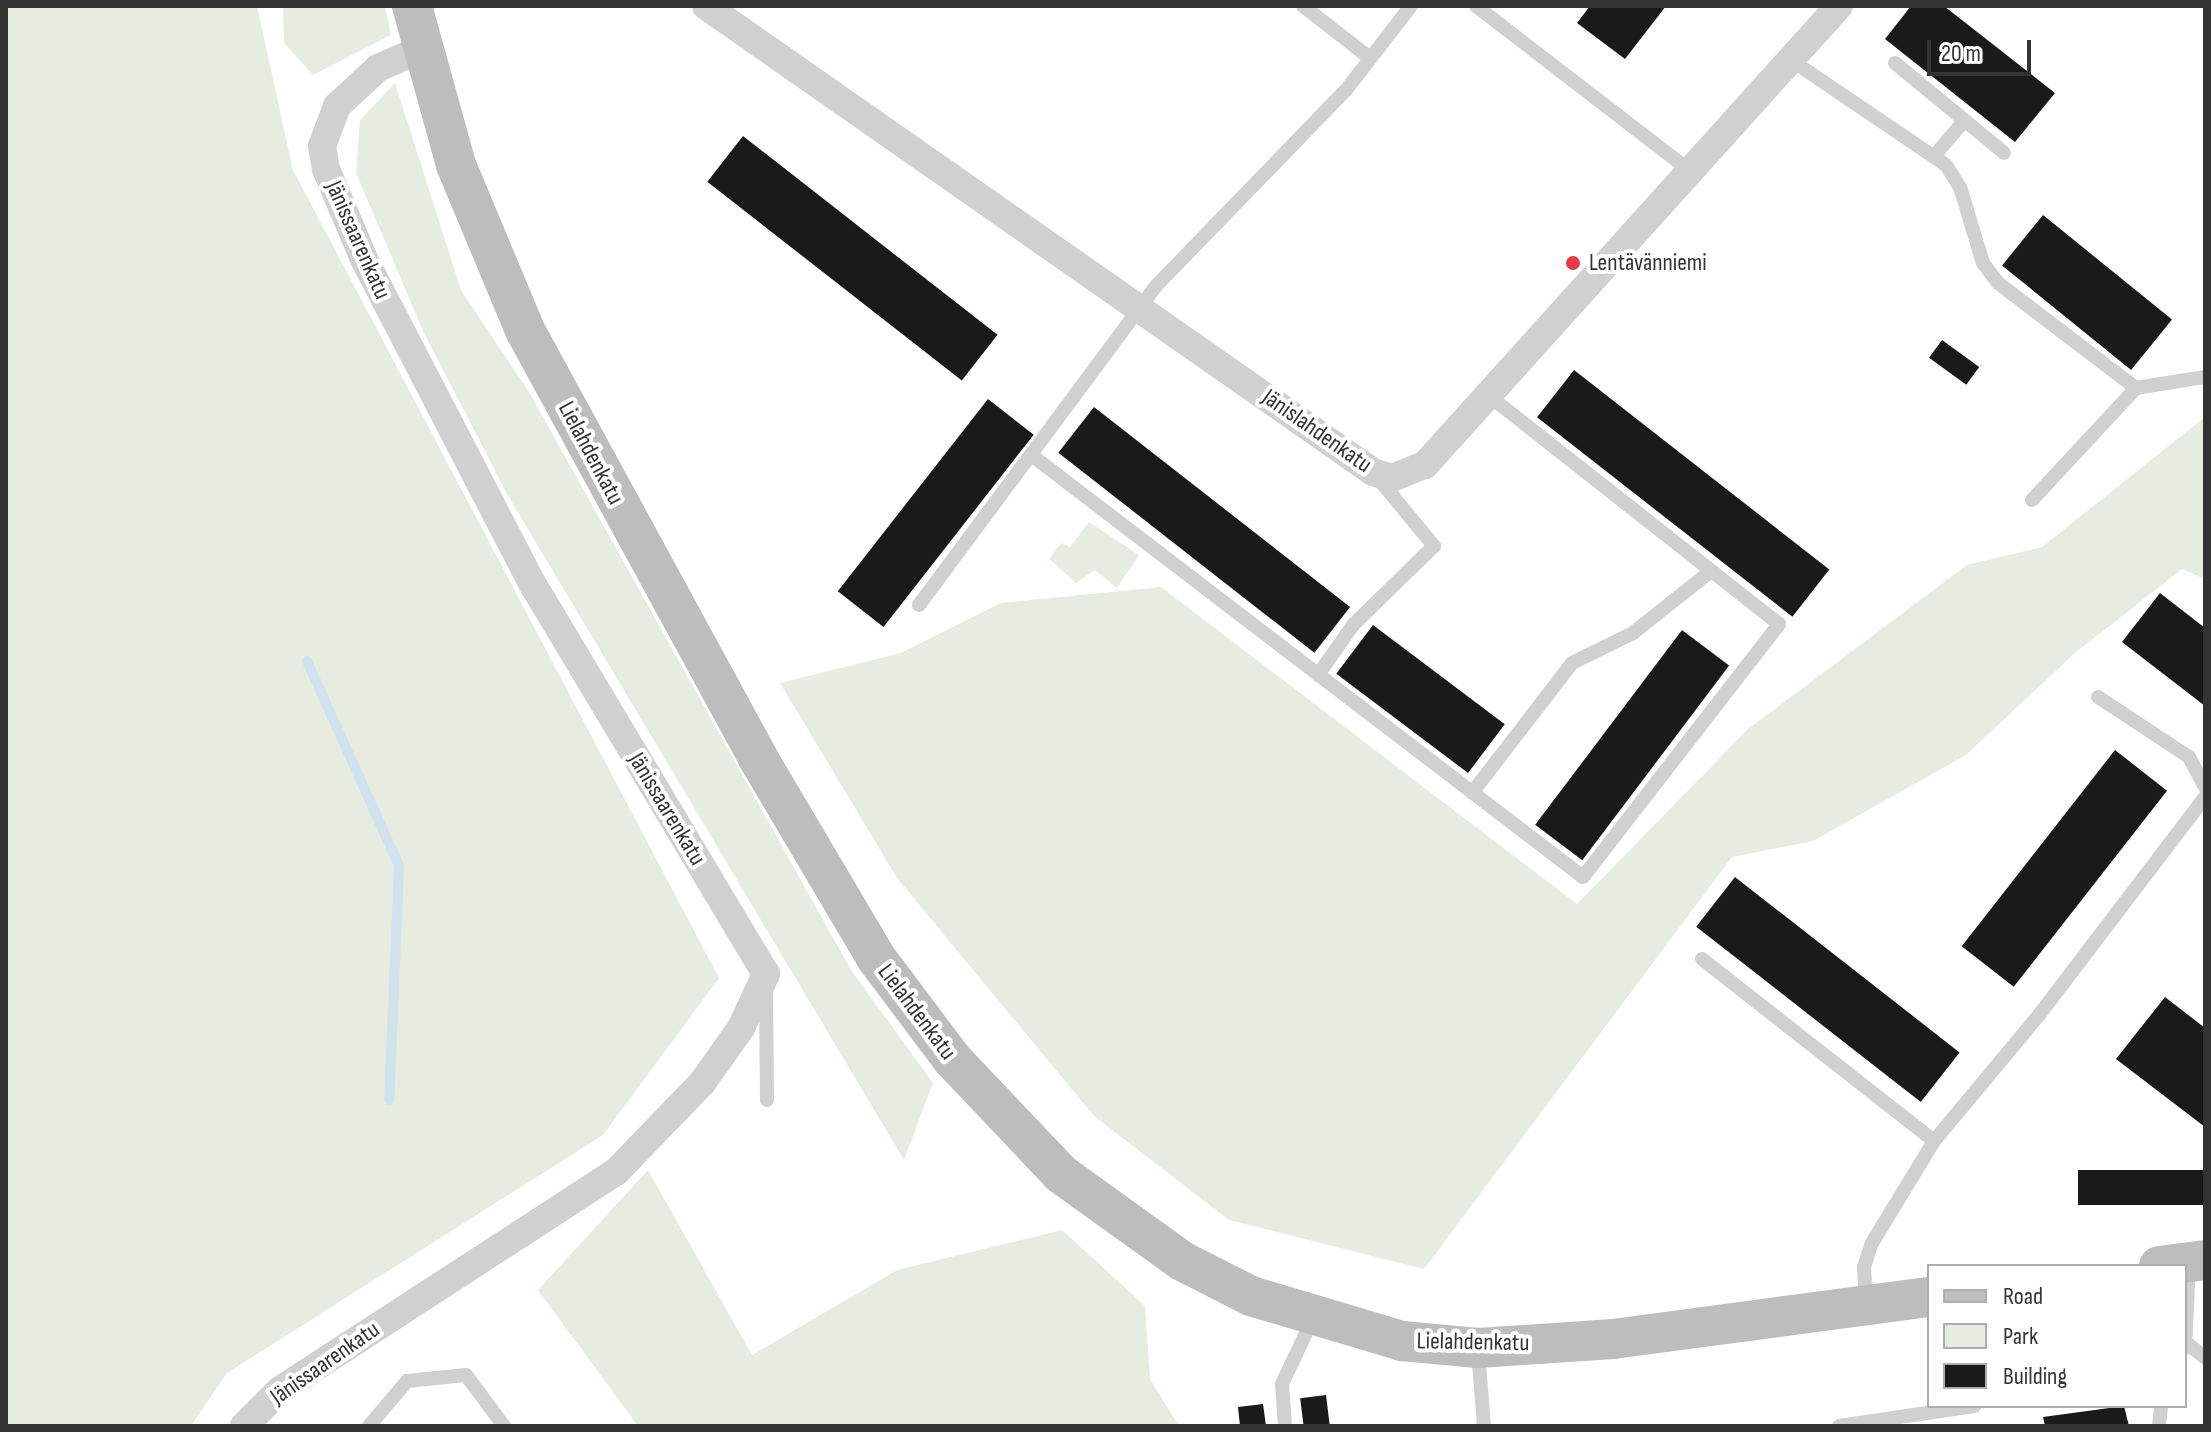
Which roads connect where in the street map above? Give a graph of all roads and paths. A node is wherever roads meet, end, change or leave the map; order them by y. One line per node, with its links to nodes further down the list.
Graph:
1 (412, 6): 7 (street, Lielahdenkatu)
2 (706, 6): 15 (street, Jänislahdenkatu)
3 (1303, 6): 8 (lane)
4 (1411, 6): 8 (lane)
5 (1476, 6): 14 (lane)
6 (1839, 6): 9 (street, Jänislahdenkatu)
7 (421, 49): 30 (street, Jänissaarenkatu); 35 (street, Lielahdenkatu)
8 (1370, 58): 15 (lane)
9 (1791, 60): 13 (lane); 14 (street, Jänislahdenkatu)
10 (1895, 63): 11 (lane)
11 (1964, 121): 12 (lane); 13 (lane)
12 (2004, 153)
13 (1935, 155): 17 (lane)
14 (1690, 171): 18 (street, Jänislahdenkatu)
15 (1140, 307): 19 (lane); 20 (street, Jänislahdenkatu)
16 (2205, 377): 17 (lane)
17 (2136, 388): 21 (lane)
18 (1488, 395): 20 (street, Jänislahdenkatu); 22 (lane)
19 (1034, 457): 23 (lane); 24 (lane)
20 (1373, 472): 24 (lane)
21 (2032, 500)
22 (1711, 571): 27 (lane); 27 (lane)
23 (919, 605)
24 (1318, 675): 27 (lane)
25 (2098, 697): 26 (lane)
26 (2205, 787)
27 (1472, 793)
28 (2205, 797): 32 (lane)
29 (1702, 959): 32 (lane)
30 (766, 974): 31 (lane); 40 (street, Jänissaarenkatu)
31 (767, 1100)
32 (1934, 1141): 34 (lane)
33 (1927, 1297): 34 (street, Lielahdenkatu)
34 (1866, 1305): 37 (street, Lielahdenkatu)
35 (1314, 1317): 37 (street, Lielahdenkatu); 43 (lane)
36 (2187, 1347): 38 (lane)
37 (1478, 1348): 44 (lane)
38 (2205, 1358)
39 (1961, 1408): 45 (lane)
40 (244, 1426)
41 (369, 1426): 42 (lane)
42 (504, 1426)
43 (1285, 1426)
44 (1484, 1426)
45 (1839, 1426)

